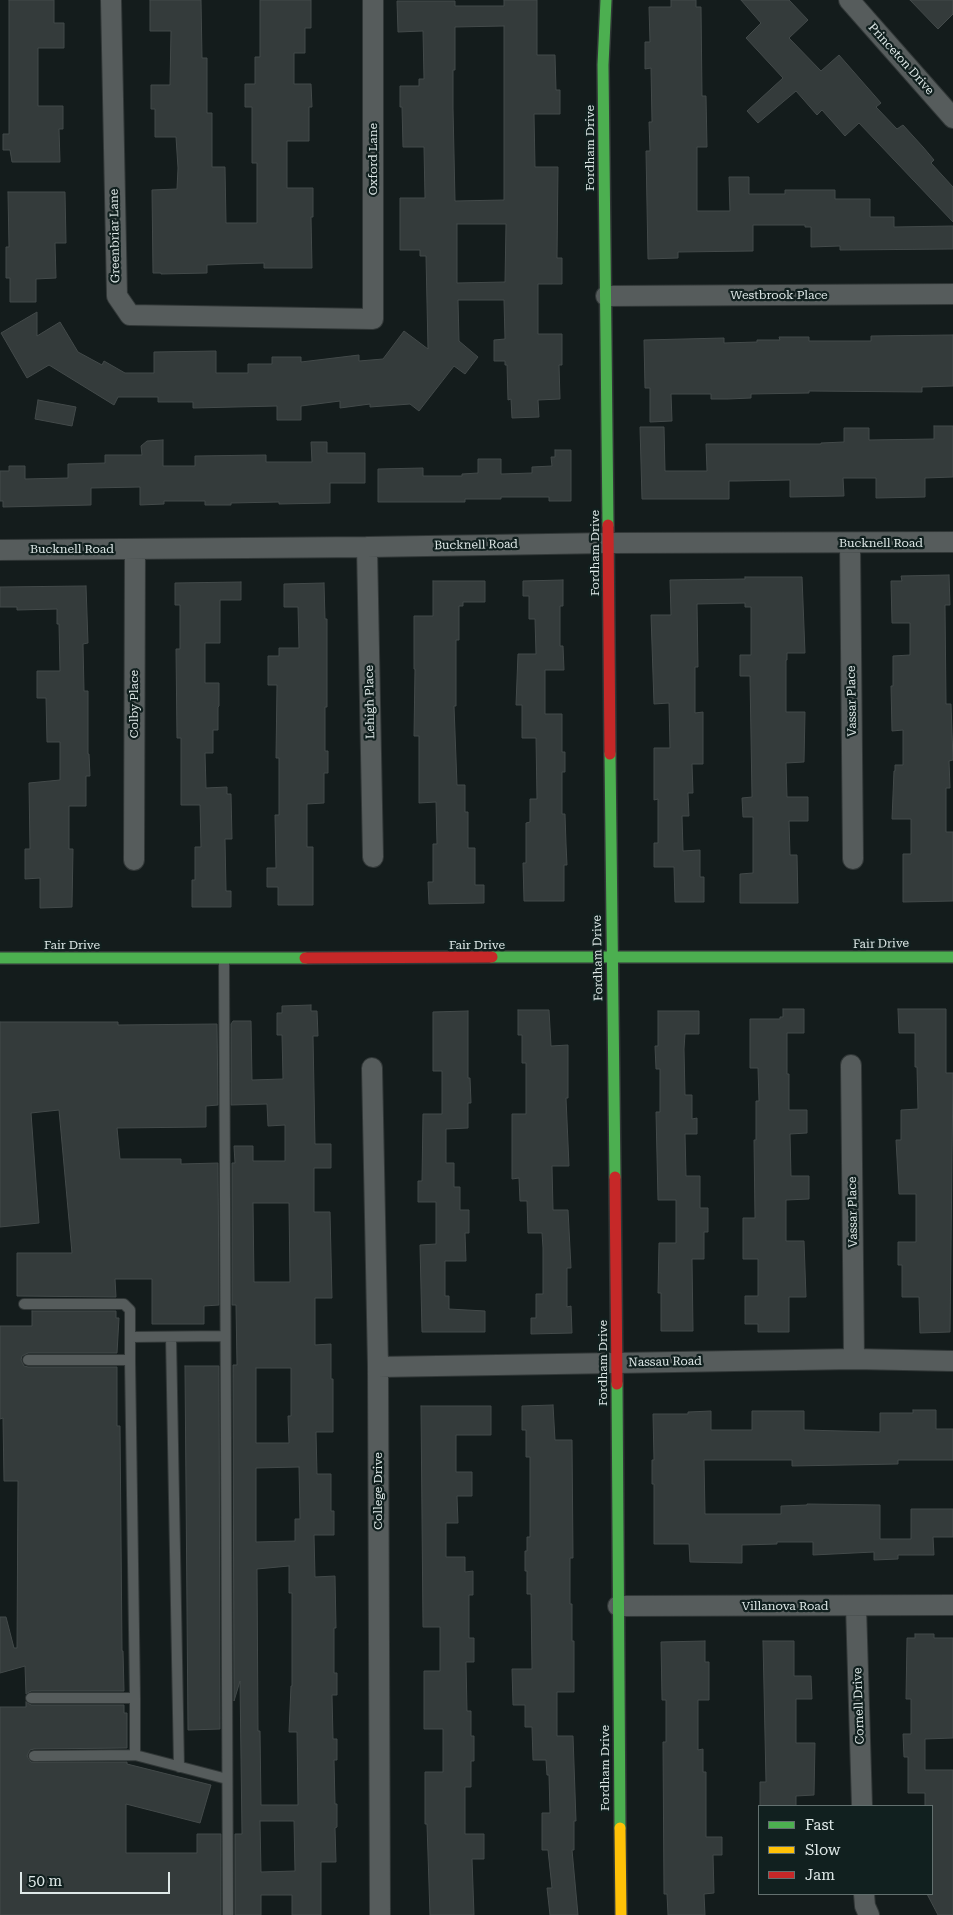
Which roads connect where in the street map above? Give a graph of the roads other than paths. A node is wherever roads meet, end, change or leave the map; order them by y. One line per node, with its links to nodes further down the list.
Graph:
1 (111, 0): 8 (street, Greenbriar Lane)
2 (372, 0): 8 (street, Oxford Lane)
3 (606, 0): 7 (street, Fordham Drive)
4 (849, 0): 5 (street, Princeton Drive)
5 (953, 118)
6 (953, 294): 7 (street, Westbrook Place)
7 (606, 296): 10 (street, Fordham Drive)
8 (373, 319)
9 (953, 542): 11 (street, Bucknell Road)
10 (608, 543): 11 (street, Bucknell Road); 12 (street, Bucknell Road); 20 (street, Fordham Drive)
11 (850, 543): 16 (street, Vassar Place)
12 (367, 547): 13 (street, Bucknell Road); 15 (street, Lehigh Place)
13 (135, 549): 14 (street, Bucknell Road); 17 (street, Colby Place)
14 (0, 550)
15 (372, 857)
16 (853, 859)
17 (134, 860)
18 (953, 957): 20 (street, Fair Drive)
19 (0, 958): 21 (street, Fair Drive)
20 (612, 958): 21 (street, Fair Drive); 32 (street, Fordham Drive)
21 (224, 959): 25 (lane)
22 (851, 1065): 30 (street, Vassar Place)
23 (372, 1068): 33 (street, College Drive)
24 (24, 1304): 26 (lane)
25 (225, 1336): 27 (lane); 42 (lane)
26 (130, 1337): 27 (lane); 29 (lane)
27 (171, 1337): 41 (lane)
28 (28, 1360): 29 (lane)
29 (130, 1360): 38 (lane)
30 (854, 1360): 31 (street, Nassau Road); 32 (street, Nassau Road)
31 (953, 1361)
32 (617, 1363): 33 (street, Nassau Road); 35 (street, Fordham Drive)
33 (378, 1367): 46 (street, College Drive)
34 (953, 1605): 36 (street, Villanova Road)
35 (618, 1606): 36 (street, Villanova Road); 47 (street, Fordham Drive)
36 (856, 1606): 43 (street, Cornell Drive)
37 (32, 1698): 38 (lane)
38 (135, 1698): 39 (lane)
39 (135, 1755): 40 (lane); 41 (lane)
40 (34, 1756)
41 (179, 1767): 42 (lane)
42 (227, 1779): 45 (lane)
43 (862, 1805)
44 (864, 1895): 48 (street)
45 (228, 1915)
46 (380, 1915)
47 (621, 1915)
48 (869, 1915)

